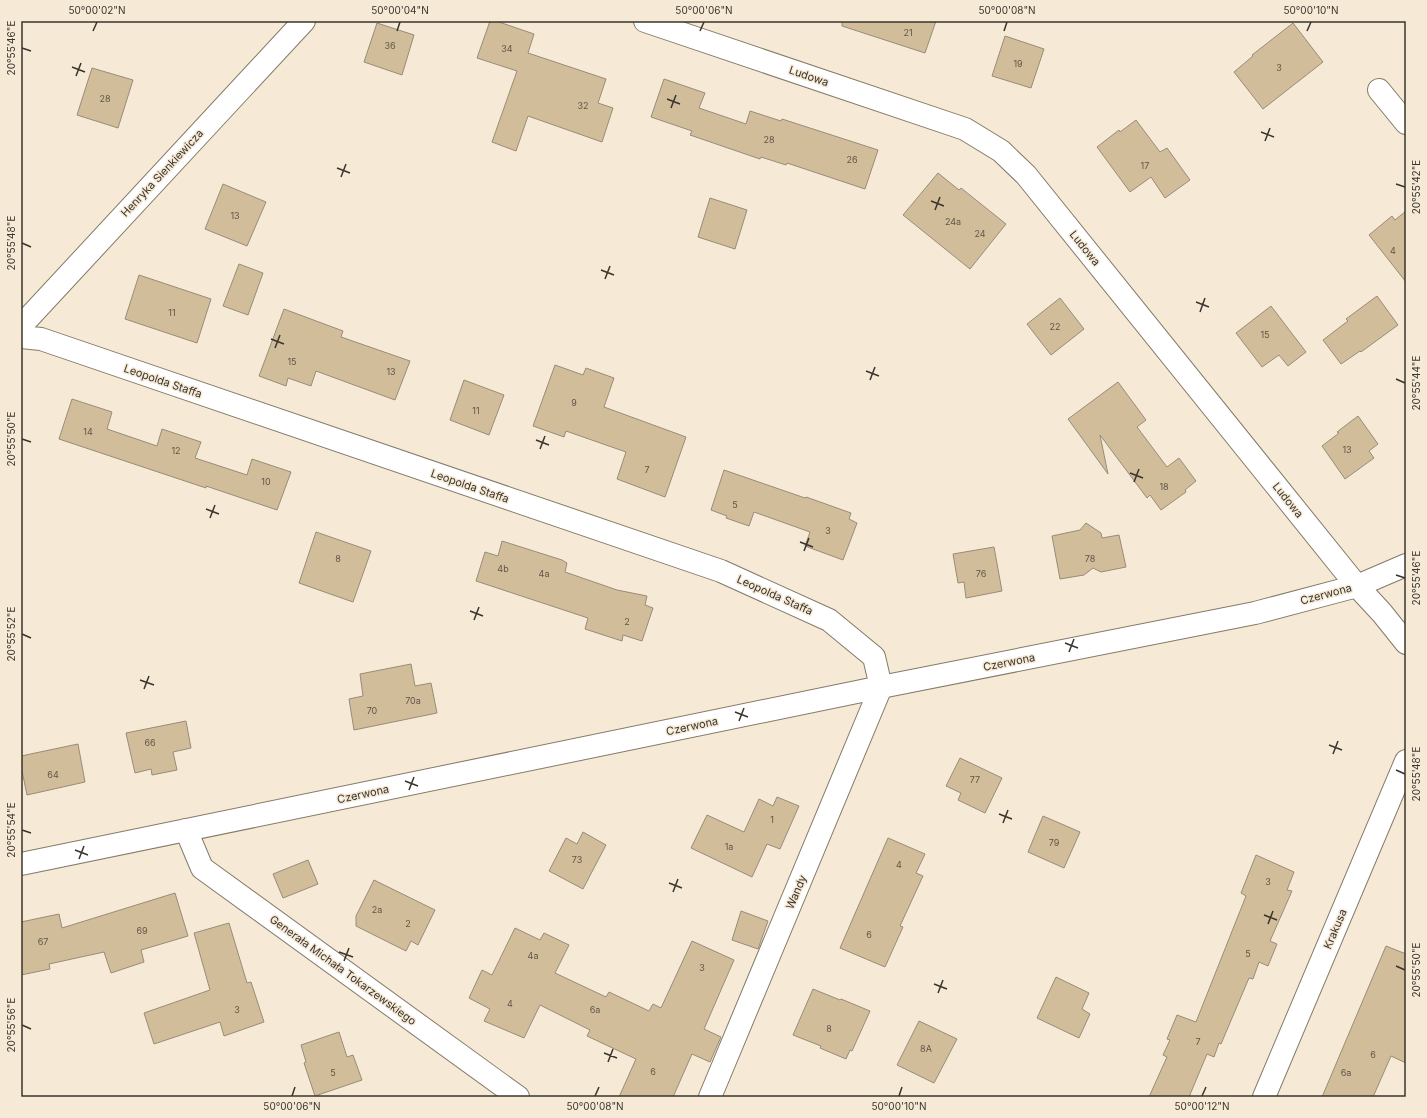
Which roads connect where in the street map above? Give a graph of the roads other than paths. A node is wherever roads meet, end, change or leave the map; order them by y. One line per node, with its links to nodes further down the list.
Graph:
1 (304, 21): 5 (street, Henryka Sienkiewicza)
2 (645, 21): 8 (street, Ludowa)
3 (1379, 90): 4 (street)
4 (1406, 123)
5 (21, 326)
6 (21, 337): 10 (street, Leopolda Staffa)
7 (1406, 565): 8 (street, Czerwona)
8 (1357, 586): 9 (street, Ludowa); 10 (street, Czerwona)
9 (1406, 643)
10 (881, 687): 12 (street, Czerwona); 15 (street, Wandy)
11 (1406, 761): 16 (street, Krakusa)
12 (186, 830): 13 (street, Czerwona); 14 (street, Generała Michała Tokarzewskiego)
13 (21, 864)
14 (518, 1097)
15 (710, 1097)
16 (1264, 1097)

